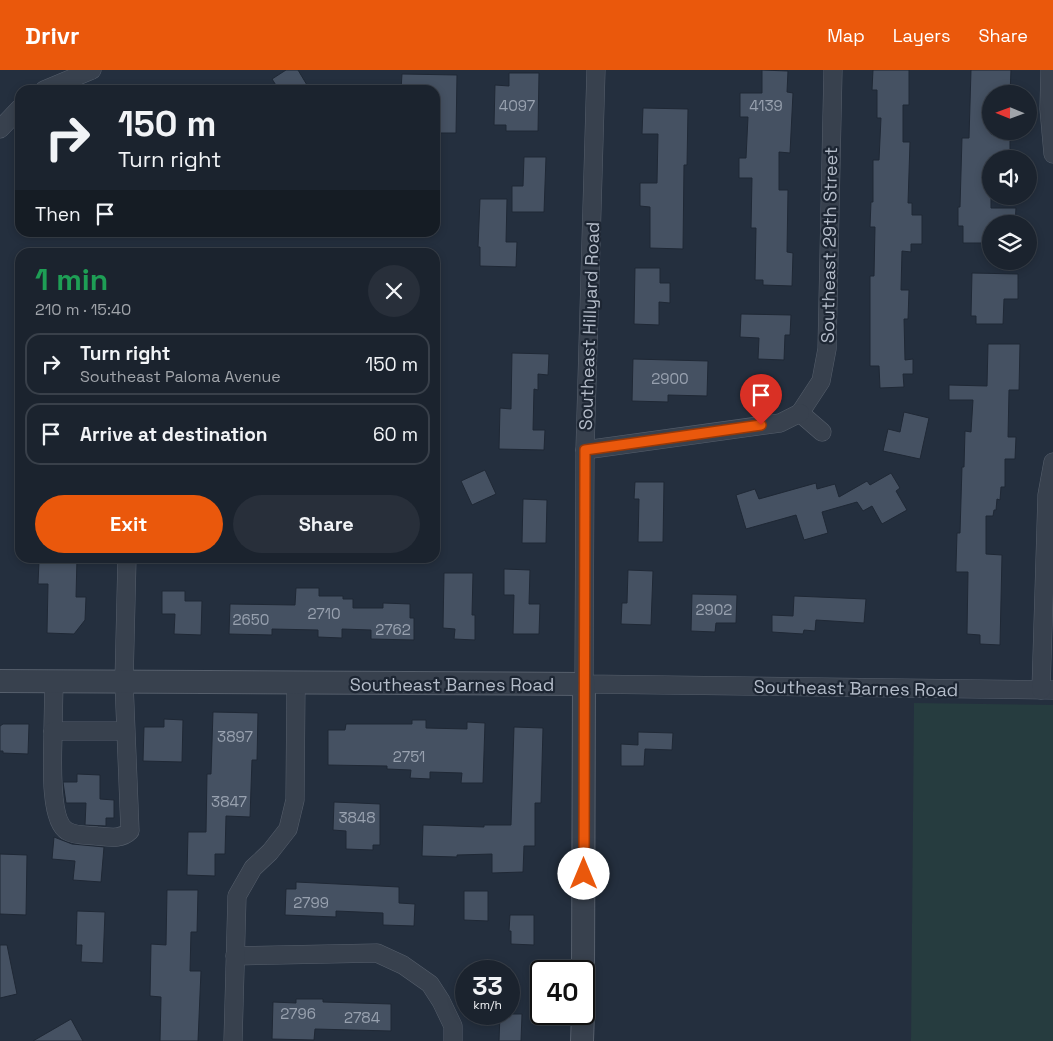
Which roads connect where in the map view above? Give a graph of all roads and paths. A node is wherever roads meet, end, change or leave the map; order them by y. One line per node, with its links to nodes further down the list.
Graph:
1 (92, 70): 5 (street)
2 (596, 70): 11 (street, Southeast Hillyard Road)
3 (833, 70): 9 (street, Southeast 29th Street)
4 (1050, 70): 8 (street)
5 (56, 85)
6 (15, 113): 7 (street)
7 (0, 129)
8 (1053, 154)
9 (800, 413): 10 (street); 11 (street)
10 (822, 432)
11 (585, 450): 18 (street, Southeast Hillyard Road)
12 (1053, 462): 19 (street)
13 (127, 563): 16 (street)
14 (0, 681): 15 (street, Southeast Barnes Road)
15 (54, 681): 16 (street, Southeast Barnes Road); 20 (street)
16 (124, 682): 17 (street, Southeast Barnes Road); 21 (street)
17 (296, 683): 18 (street, Southeast Barnes Road); 22 (street)
18 (584, 684): 19 (street, Southeast Barnes Road); 23 (street, Southeast Hillyard Road)
19 (1047, 690)
20 (53, 731): 21 (street); 21 (street)
21 (126, 731)
22 (235, 956): 25 (street); 26 (street)
23 (584, 960)
24 (583, 1025): 27 (street)
25 (234, 1041)
26 (453, 1041)
27 (582, 1041)

